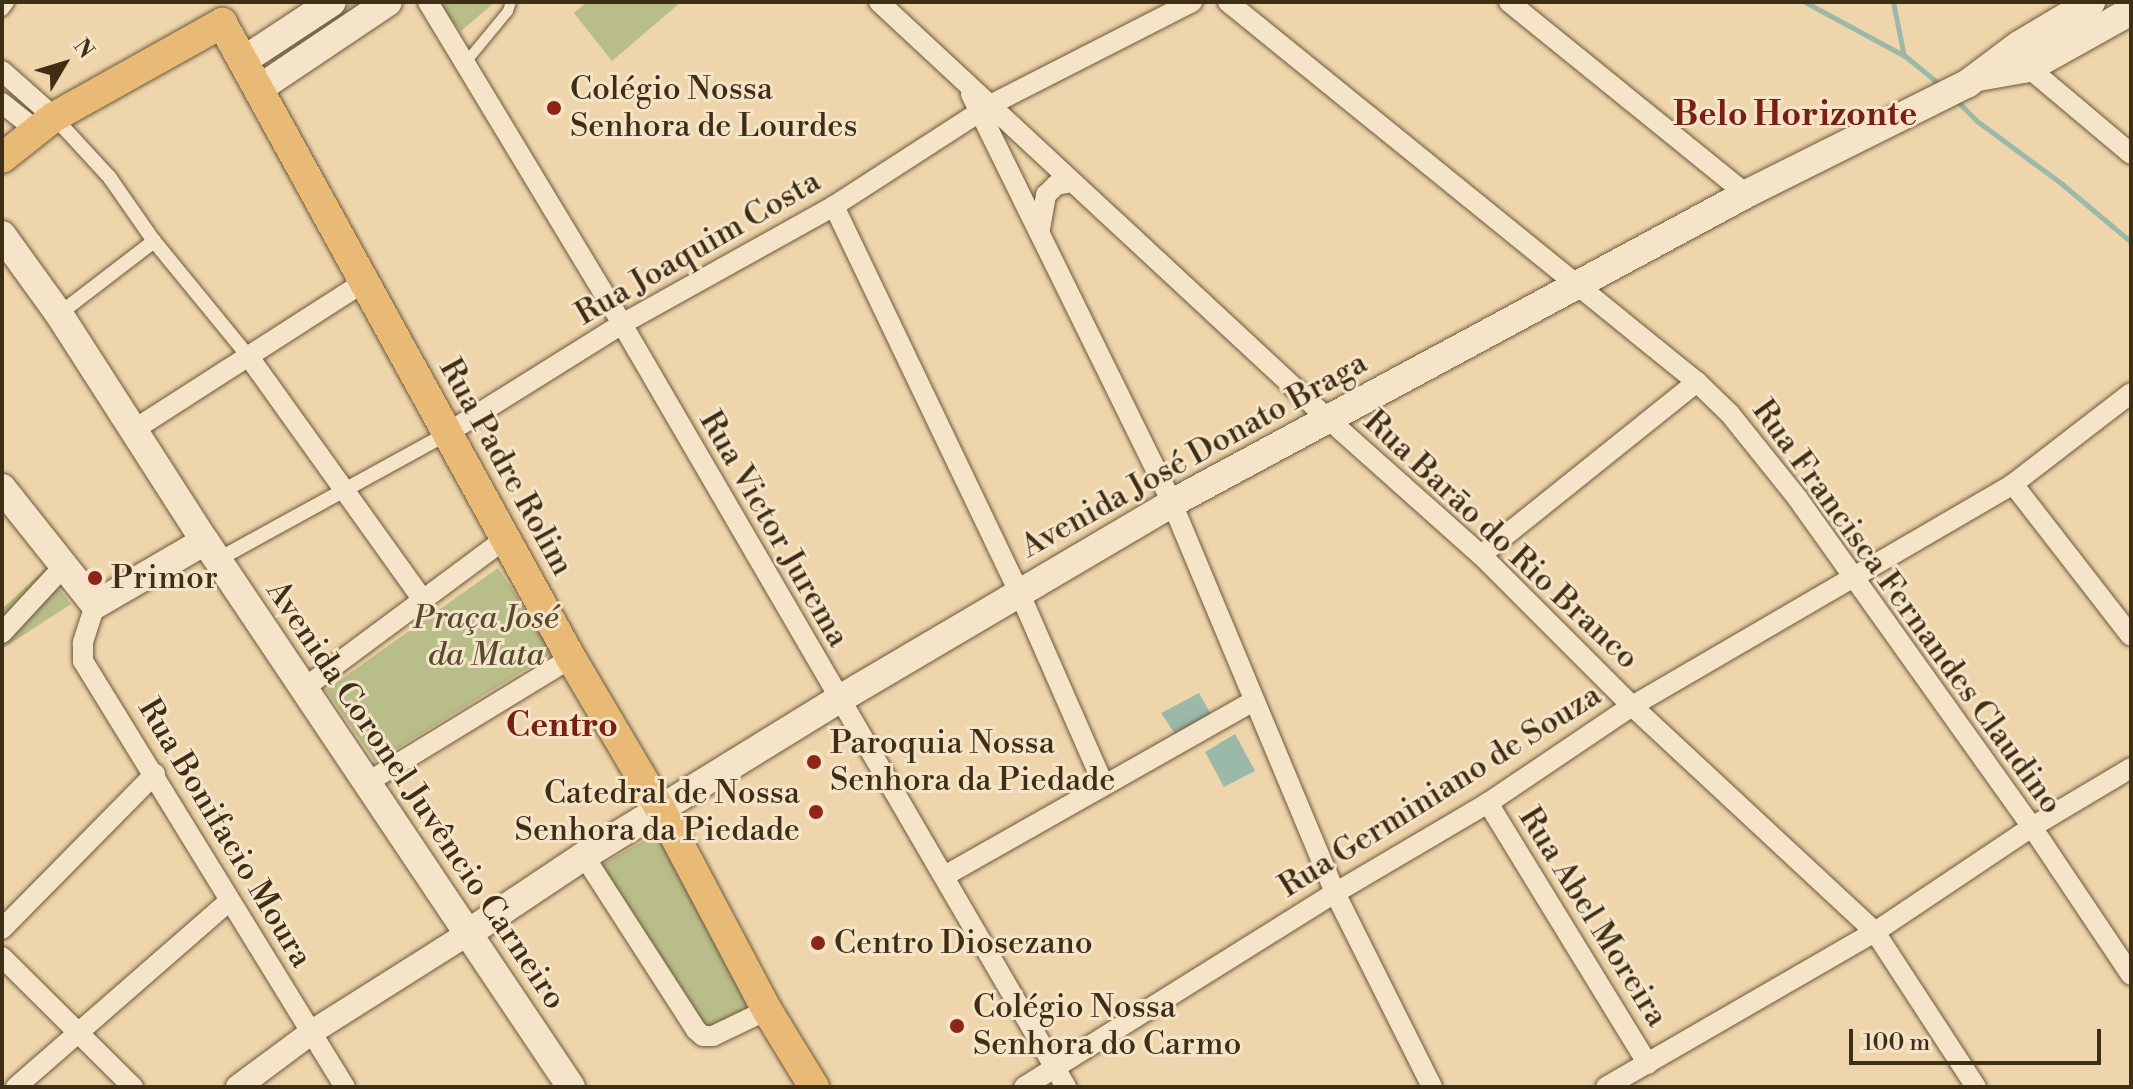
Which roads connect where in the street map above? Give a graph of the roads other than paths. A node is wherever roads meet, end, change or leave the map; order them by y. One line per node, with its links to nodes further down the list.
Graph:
1 (7, 2): 11 (street)
2 (332, 2): 14 (main road)
3 (388, 2): 19 (main road)
4 (428, 2): 15 (street, Rua Victor Jurema)
5 (511, 2): 15 (lane)
6 (879, 2): 21 (street, Rua Barāo do Rio Branco)
7 (1192, 2): 21 (street, Rua Joaquim Costa)
8 (1228, 2): 34 (street, Rua Francisca Fernandes Claudino)
9 (1509, 2): 28 (street)
10 (2091, 2): 18 (main road, Avenida José Donato Braga)
11 (2, 9)
12 (2131, 11): 16 (main road, Avenida José Donato Braga)
13 (218, 12): 14 (main road, Rua Padre Rolim); 22 (main road)
14 (244, 60): 19 (main road, Rua Padre Rolim)
15 (466, 62): 36 (street, Rua Victor Jurema)
16 (2029, 68): 18 (main road, Avenida José Donato Braga); 23 (street)
17 (2, 71): 22 (street)
18 (1972, 80): 28 (main road, Avenida José Donato Braga)
19 (260, 88): 33 (main road, Rua Padre Rolim)
20 (2, 103): 22 (street)
21 (984, 108): 25 (street); 26 (street, Rua Barāo do Rio Branco); 29 (street, Rua Joaquim Costa)
22 (45, 124): 24 (main road); 32 (street)
23 (2131, 154)
24 (2, 158)
25 (1009, 172): 27 (street); 30 (street)
26 (1072, 182): 27 (street); 40 (street, Rua Barāo do Rio Branco)
27 (1051, 189): 30 (street)
28 (1746, 194): 34 (main road, Avenida José Donato Braga)
29 (834, 206): 36 (street, Rua Joaquim Costa); 52 (street)
30 (1040, 229): 46 (street)
31 (2, 235): 35 (main road, Avenida Coronel Juvêncio Carneiro)
32 (154, 241): 35 (street); 37 (street)
33 (364, 282): 37 (street); 42 (main road, Rua Padre Rolim)
34 (1576, 285): 38 (street, Rua Francisca Fernandes Claudino); 40 (main road, Avenida José Donato Braga)
35 (59, 314): 41 (main road, Avenida Coronel Juvêncio Carneiro)
36 (622, 324): 42 (street, Rua Joaquim Costa); 59 (street, Rua Victor Jurema)
37 (249, 357): 41 (street); 45 (street)
38 (1697, 382): 49 (street); 51 (street, Rua Francisca Fernandes Claudino)
39 (2131, 393): 43 (street, Rua Germiniano de Souza)
40 (1327, 418): 46 (main road, Avenida José Donato Braga); 49 (street, Rua Barāo do Rio Branco)
41 (135, 429): 48 (main road, Avenida Coronel Juvêncio Carneiro)
42 (446, 434): 45 (street); 47 (main road, Rua Padre Rolim)
43 (2013, 484): 51 (street, Rua Germiniano de Souza); 56 (street)
44 (2, 488): 50 (main road)
45 (345, 490): 48 (street); 53 (street)
46 (1172, 503): 52 (main road, Avenida José Donato Braga); 60 (street)
47 (505, 539): 53 (street); 57 (main road, Rua Padre Rolim)
48 (211, 551): 54 (main road); 58 (main road, Avenida Coronel Juvêncio Carneiro)
49 (1481, 555): 61 (street, Rua Barāo do Rio Branco)
50 (64, 566): 54 (main road); 55 (street)
51 (1854, 580): 61 (street, Rua Germiniano de Souza); 68 (street, Rua Francisca Fernandes Claudino)
52 (1019, 592): 59 (main road, Avenida José Donato Braga); 65 (street)
53 (423, 600): 58 (street)
54 (95, 605): 63 (street, Rua Bonifacio Moura)
55 (2, 633)
56 (2131, 636)
57 (571, 658): 64 (street); 67 (main road, Rua Padre Rolim)
58 (303, 689): 64 (main road, Avenida Coronel Juvêncio Carneiro)
59 (838, 700): 67 (main road, Avenida José Donato Braga); 70 (street, Rua Victor Jurema)
60 (1253, 701): 65 (street); 71 (street)
61 (1632, 706): 66 (street, Rua Germiniano de Souza); 74 (street, Rua Barāo do Rio Branco)
62 (2131, 768): 68 (street)
63 (155, 774): 72 (street, Rua Bonifacio Moura); 73 (street)
64 (368, 782): 75 (main road, Avenida Coronel Juvêncio Carneiro)
65 (1103, 783): 70 (street)
66 (1488, 803): 71 (street, Rua Germiniano de Souza); 81 (street, Rua Abel Moreira)
67 (661, 810): 69 (main road, Avenida José Donato Braga); 78 (main road, Rua Padre Rolim)
68 (2032, 827): 74 (street); 77 (street, Rua Francisca Fernandes Claudino)
69 (584, 856): 75 (main road, Avenida José Donato Braga); 78 (street)
70 (946, 875): 82 (street, Rua Victor Jurema)
71 (1335, 893): 82 (street, Rua Germiniano de Souza); 91 (street)
72 (229, 901): 79 (street, Rua Bonifacio Moura); 80 (street)
73 (2, 929)
74 (1875, 932): 81 (street); 93 (street, Rua Barāo do Rio Branco)
75 (467, 934): 79 (street); 87 (main road, Avenida Coronel Juvêncio Carneiro)
76 (2, 957): 80 (street)
77 (2131, 975)
78 (767, 1010): 88 (main road, Rua Padre Rolim)
79 (312, 1032): 85 (street); 86 (street, Rua Bonifacio Moura)
80 (80, 1034): 83 (street); 84 (street)
81 (1648, 1064): 92 (street)
82 (1056, 1067): 89 (street, Rua Germiniano de Souza); 90 (street, Rua Victor Jurema)
83 (16, 1087)
84 (133, 1087)
85 (238, 1087)
86 (345, 1087)
87 (571, 1087)
88 (814, 1087)
89 (1024, 1087)
90 (1066, 1087)
91 (1432, 1087)
92 (1606, 1087)
93 (1976, 1087)

